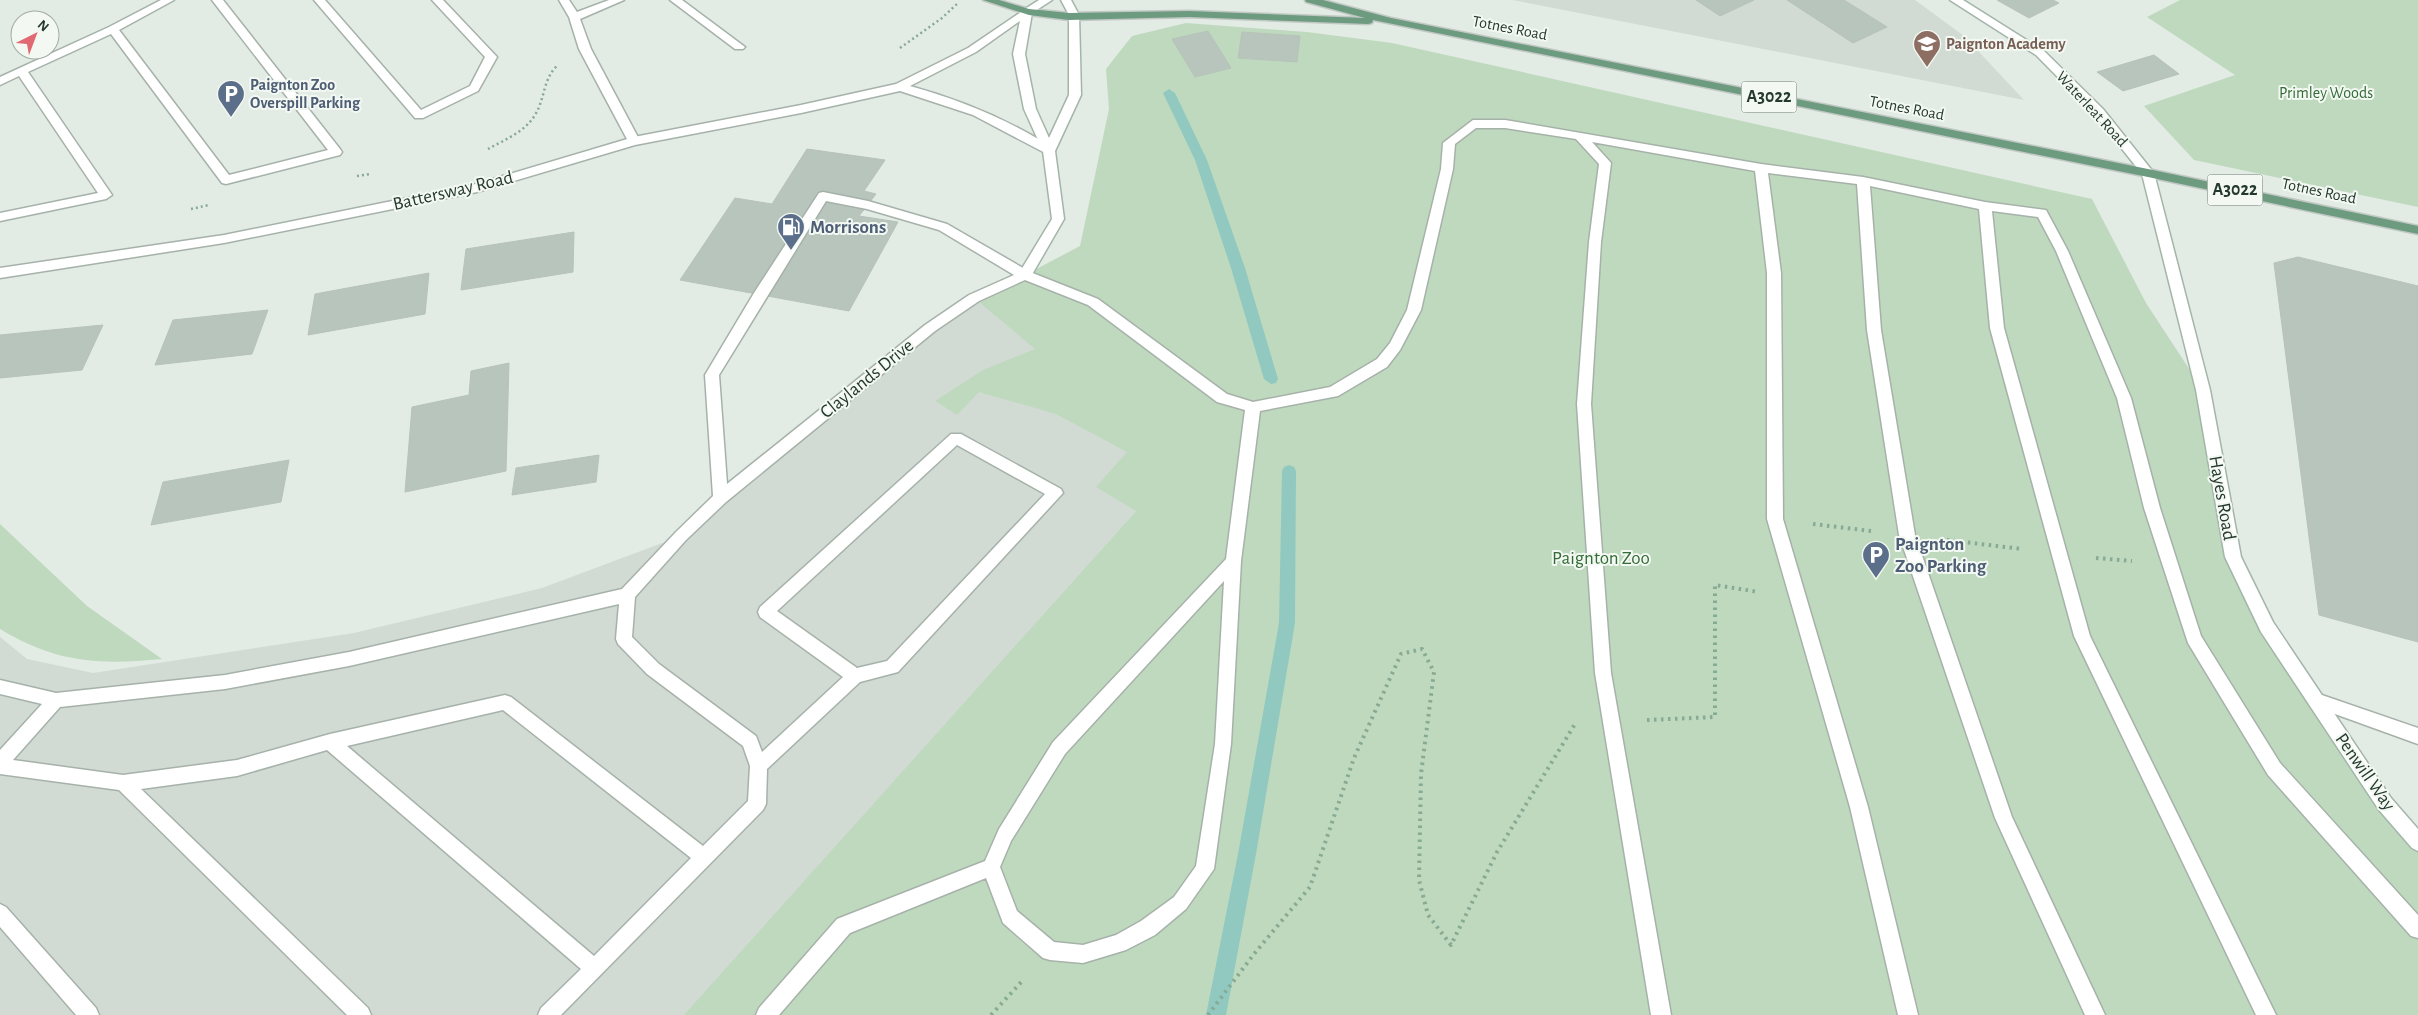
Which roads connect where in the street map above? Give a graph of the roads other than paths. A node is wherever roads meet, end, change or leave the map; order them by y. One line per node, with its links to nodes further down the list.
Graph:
1 (169, 0): 17 (street)
2 (217, 0): 17 (street)
3 (319, 0): 4 (street)
4 (438, 0)
5 (564, 0): 15 (street)
6 (618, 0): 15 (street)
7 (675, 0): 18 (street)
8 (988, 0): 13 (main road, Totnes Road / A3022)
9 (1047, 0): 13 (street, Battersway Road)
10 (1066, 0): 14 (street)
11 (1310, 0): 16 (main road, Totnes Road / A3022)
12 (1955, 0): 26 (street, Waterleat Road)
13 (1027, 12): 14 (main road, Totnes Road / A3022); 21 (street, Battersway Road); 24 (street)
14 (1074, 15): 16 (main road, Totnes Road / A3022); 24 (street)
15 (574, 17): 23 (street)
16 (1390, 21): 26 (main road, Totnes Road / A3022)
17 (112, 29): 19 (street)
18 (739, 47)
19 (22, 72): 20 (street); 29 (street)
20 (0, 81)
21 (900, 87): 23 (street, Battersway Road); 24 (street, Battersway Road)
22 (1580, 136): 25 (street); 33 (street); 57 (street)
23 (634, 140): 31 (street, Battersway Road)
24 (1050, 151): 32 (street)
25 (1761, 168): 27 (street); 58 (street)
26 (2148, 173): 30 (main road, Totnes Road / A3022); 40 (street, Hayes Road)
27 (1863, 181): 28 (street); 59 (street)
28 (1985, 206): 51 (street); 60 (street)
29 (0, 217)
30 (2418, 230)
31 (0, 273)
32 (1025, 275): 33 (street); 34 (street, Claylands Drive); 34 (street)
33 (1254, 407): 35 (street)
34 (721, 498): 36 (street, Claylands Drive)
35 (1233, 561): 49 (street); 49 (street)
36 (627, 595): 39 (street); 45 (street)
37 (855, 676): 37 (street); 45 (street)
38 (0, 688): 39 (street)
39 (56, 700): 43 (street)
40 (2316, 700): 41 (street); 47 (street, Penwill Way)
41 (2418, 736)
42 (330, 742): 46 (street); 48 (street); 52 (street)
43 (0, 762)
44 (0, 766): 46 (street)
45 (759, 766): 48 (street)
46 (123, 783): 54 (street)
47 (2418, 842)
48 (704, 857): 52 (street)
49 (990, 867): 56 (street)
50 (0, 913): 53 (street)
51 (2418, 929)
52 (594, 968): 55 (street)
53 (89, 1015)
54 (361, 1015)
55 (548, 1015)
56 (766, 1015)
57 (1661, 1015)
58 (1908, 1015)
59 (2095, 1015)
60 (2266, 1015)

